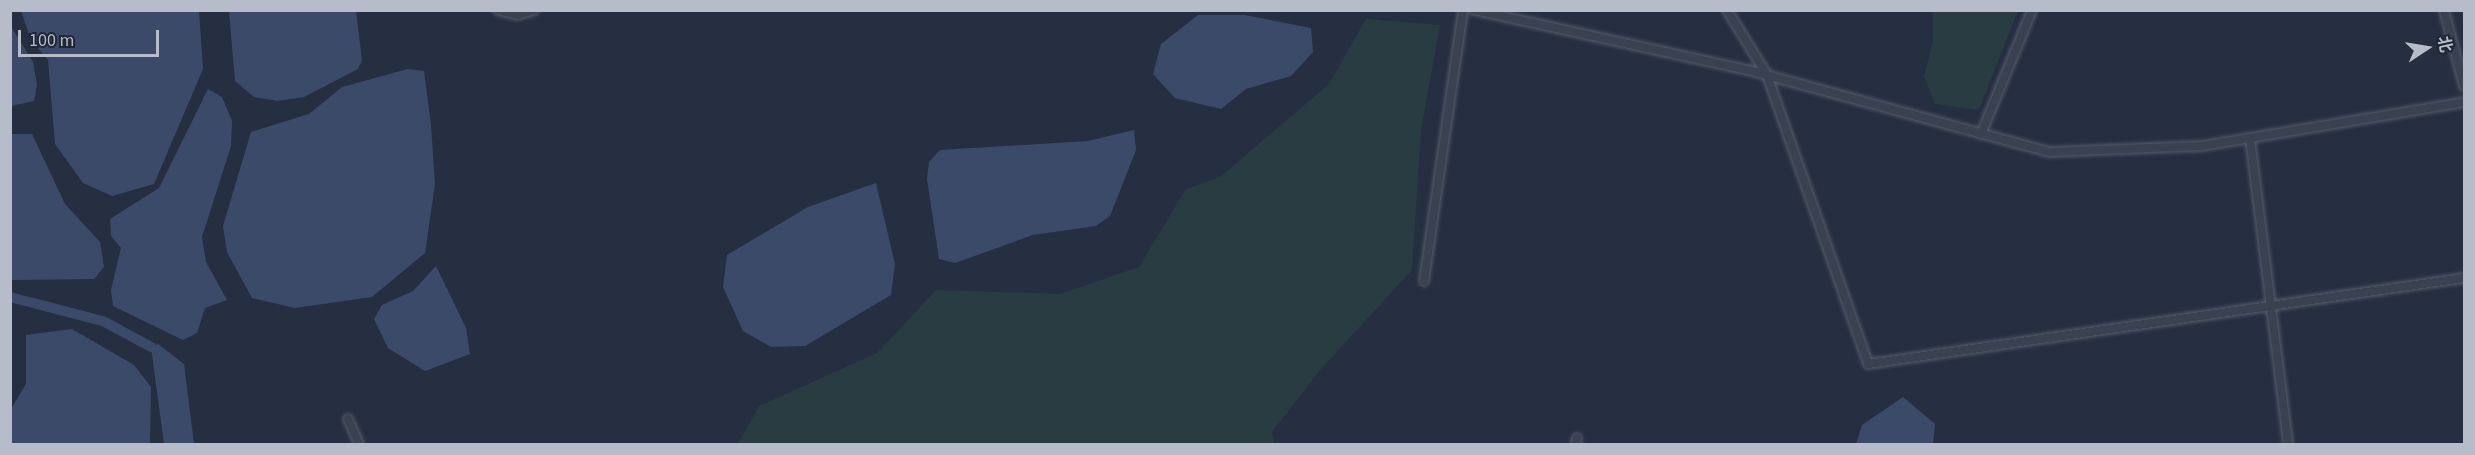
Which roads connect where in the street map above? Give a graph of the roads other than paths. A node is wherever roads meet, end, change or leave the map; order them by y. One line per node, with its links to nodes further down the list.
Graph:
1 (498, 10): 2 (street)
2 (534, 10)
3 (1463, 10): 14 (street)
4 (1474, 10): 8 (street)
5 (1727, 10): 8 (street)
6 (2032, 10): 11 (street)
7 (2444, 10): 9 (street)
8 (1767, 75): 11 (street); 15 (street)
9 (2464, 86)
10 (2464, 102): 12 (street)
11 (1981, 134): 12 (street)
12 (2250, 138): 15 (street)
13 (2464, 278): 15 (street)
14 (1424, 281)
15 (2270, 306): 18 (street)
16 (348, 418): 17 (street)
17 (359, 444)
18 (2288, 444)

